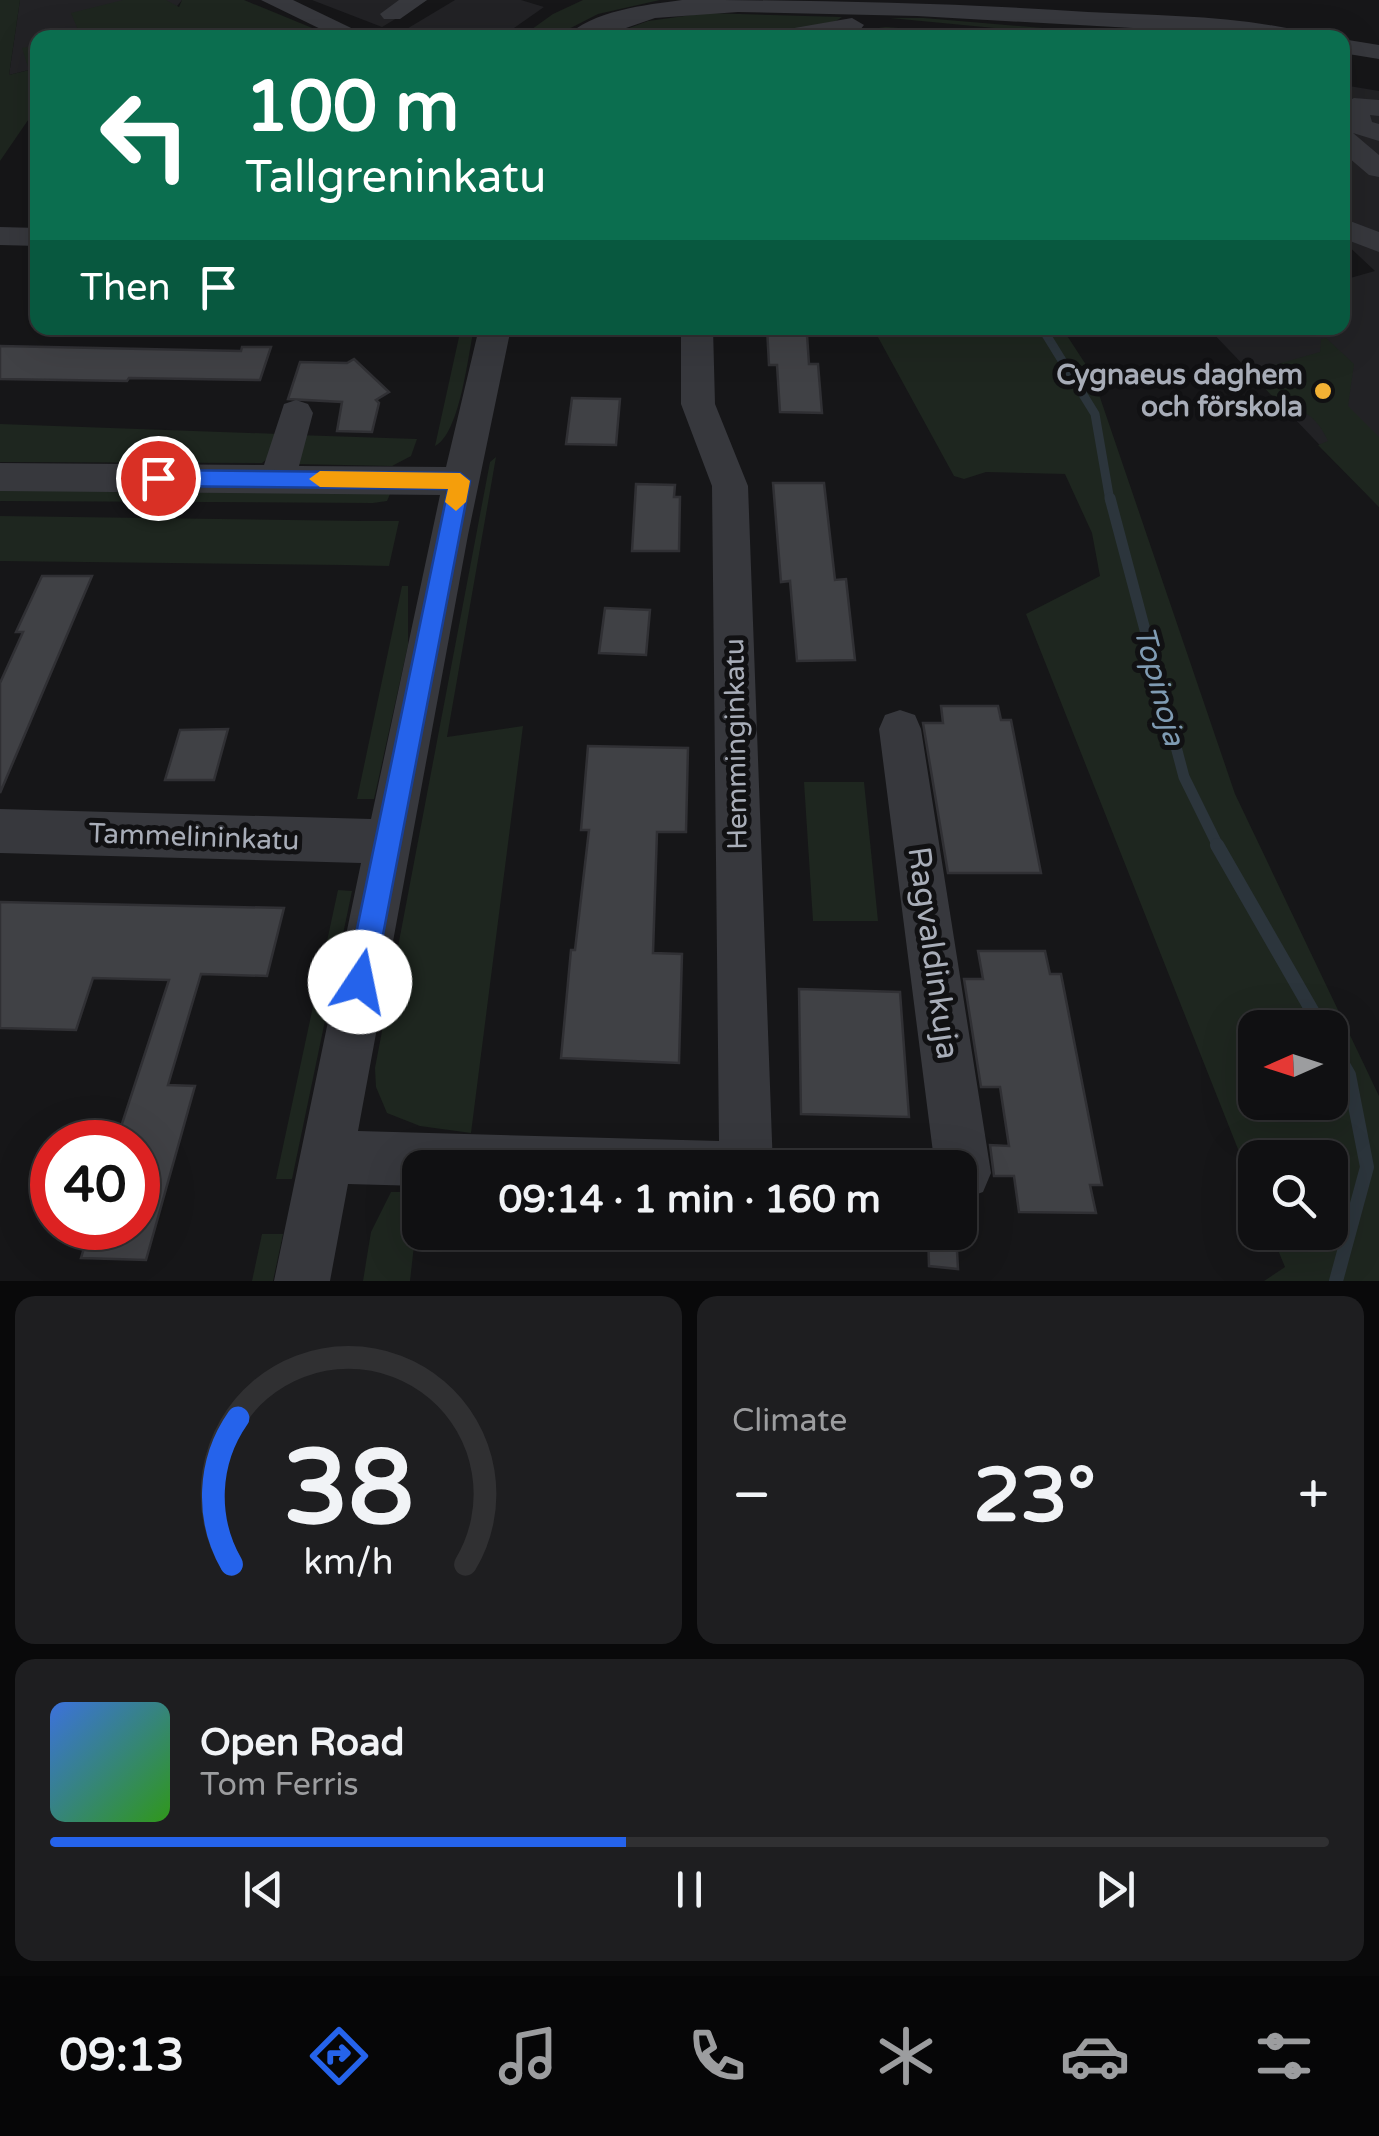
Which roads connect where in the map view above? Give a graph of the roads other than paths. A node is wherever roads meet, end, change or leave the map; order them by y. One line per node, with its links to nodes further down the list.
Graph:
1 (273, 0): 7 (street)
2 (415, 0): 5 (street)
3 (879, 4): 6 (street); 8 (street); 9 (street)
4 (1280, 7): 12 (street)
5 (392, 14)
6 (1123, 22): 10 (street); 11 (street)
7 (342, 30)
8 (592, 30)
9 (823, 30)
10 (1151, 30)
11 (1252, 30)
12 (1285, 30)
13 (1350, 47): 14 (street)
14 (1379, 52)
15 (1350, 62): 16 (street)
16 (1379, 67)
17 (1379, 108): 18 (street)
18 (1379, 132)
19 (1350, 144): 20 (street)
20 (1379, 168)
21 (1350, 230): 24 (street)
22 (0, 236): 23 (street)
23 (30, 237)
24 (1379, 243)
25 (493, 335): 30 (street)
26 (697, 335): 34 (street, Hemminginkatu)
27 (296, 413): 29 (street)
28 (0, 477): 29 (street)
29 (278, 478): 30 (street)
30 (460, 481): 33 (street)
31 (900, 728): 35 (street, Ragvaldinkuja)
32 (0, 831): 33 (street, Tammelininkatu)
33 (388, 842): 36 (street)
34 (746, 1150)
35 (961, 1150)
36 (326, 1157): 37 (street); 38 (street)
37 (402, 1159)
38 (302, 1281)

